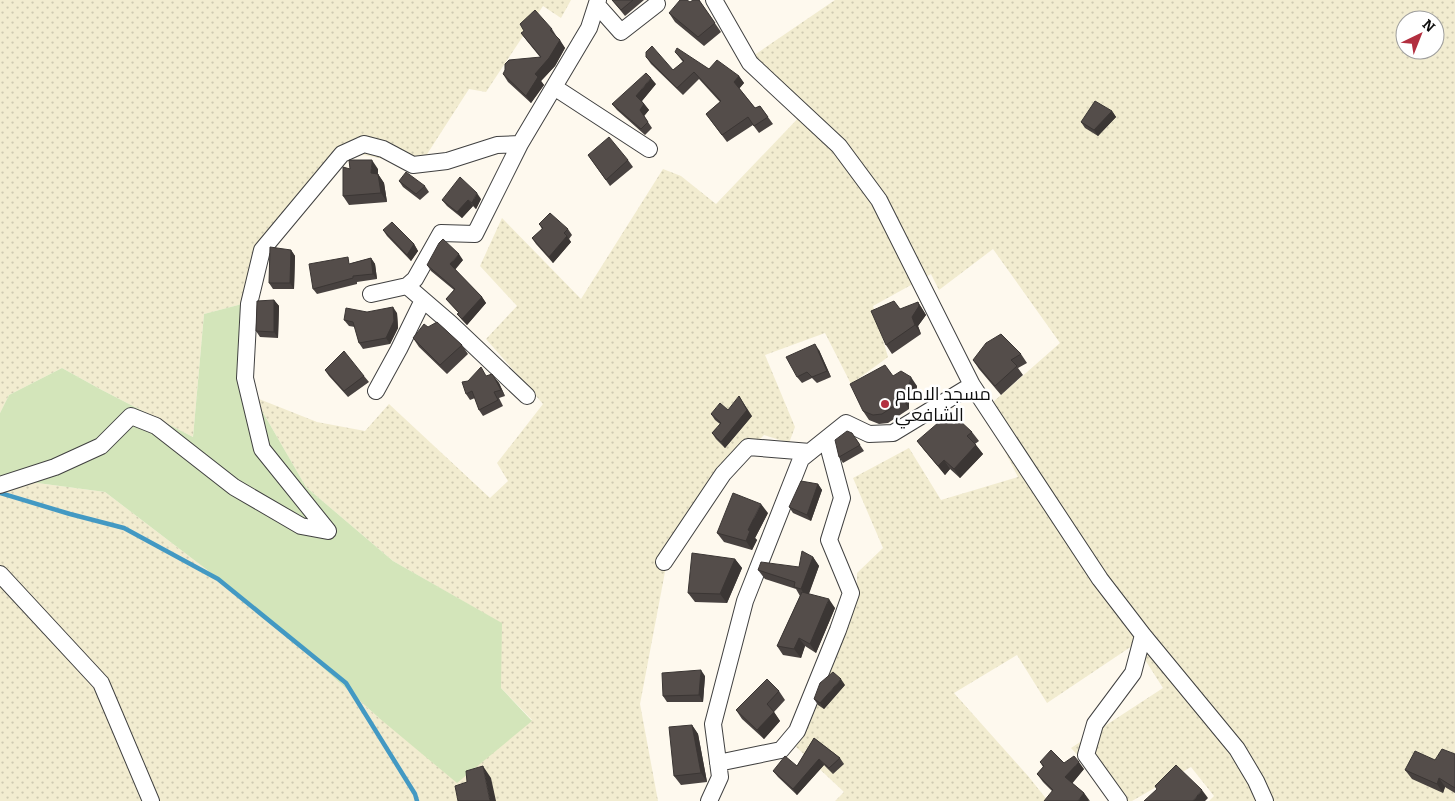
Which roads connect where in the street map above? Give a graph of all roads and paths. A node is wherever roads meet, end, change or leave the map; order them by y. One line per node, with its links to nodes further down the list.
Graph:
1 (714, 0): 10 (street)
2 (598, 2): 3 (street); 4 (street)
3 (657, 4)
4 (554, 87): 5 (street); 6 (street)
5 (520, 144): 7 (street); 15 (street)
6 (650, 149)
7 (407, 286): 8 (street); 9 (street)
8 (371, 294)
9 (422, 300): 11 (street); 12 (street)
10 (972, 385): 13 (street); 18 (street)
11 (376, 391)
12 (527, 396)
13 (828, 438): 14 (street); 19 (street)
14 (810, 452): 16 (street); 19 (street)
15 (0, 485)
16 (664, 562)
17 (0, 574): 20 (street)
18 (1143, 635): 22 (street); 23 (street)
19 (718, 763): 21 (street)
20 (150, 801)
21 (709, 801)
22 (1119, 801)
23 (1265, 801)

